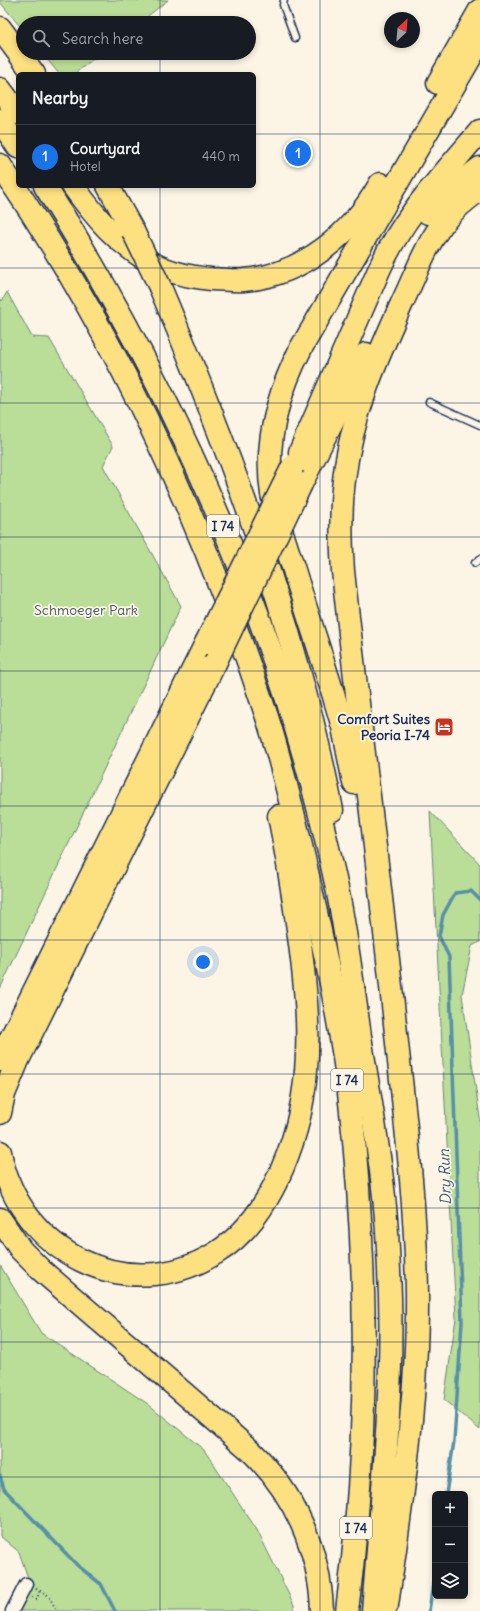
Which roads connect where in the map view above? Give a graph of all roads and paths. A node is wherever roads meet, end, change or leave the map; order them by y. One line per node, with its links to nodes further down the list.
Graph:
1 (284, 0): 4 (lane)
2 (480, 10): 18 (highway)
3 (0, 28): 6 (highway)
4 (295, 38)
5 (480, 41): 31 (highway)
6 (16, 50)
7 (24, 60): 8 (highway)
8 (33, 72)
9 (0, 89): 10 (highway)
10 (16, 110)
11 (0, 120): 13 (highway)
12 (480, 131): 24 (highway)
13 (16, 144)
14 (0, 165): 21 (highway, I 74)
15 (480, 168): 24 (highway)
16 (0, 182): 21 (highway)
17 (46, 188): 27 (highway, I 74)
18 (74, 188)
19 (109, 188): 27 (highway, bridge)
20 (479, 191): 24 (highway); 31 (highway)
21 (53, 246): 26 (highway, I 74)
22 (430, 402): 23 (lane)
23 (480, 425)
24 (298, 467): 25 (highway, bridge)
25 (211, 653): 28 (highway); 29 (highway)
26 (269, 724): 30 (highway); 38 (highway, I 74)
27 (338, 892): 39 (highway, I 74)
28 (0, 1060)
29 (0, 1113)
30 (0, 1152)
31 (410, 1152): 40 (highway)
32 (0, 1219): 37 (highway)
33 (26, 1584): 35 (street)
34 (40, 1590): 36 (path)
35 (12, 1611)
36 (58, 1611)
37 (322, 1611)
38 (347, 1611)
39 (373, 1611)
40 (385, 1611)

